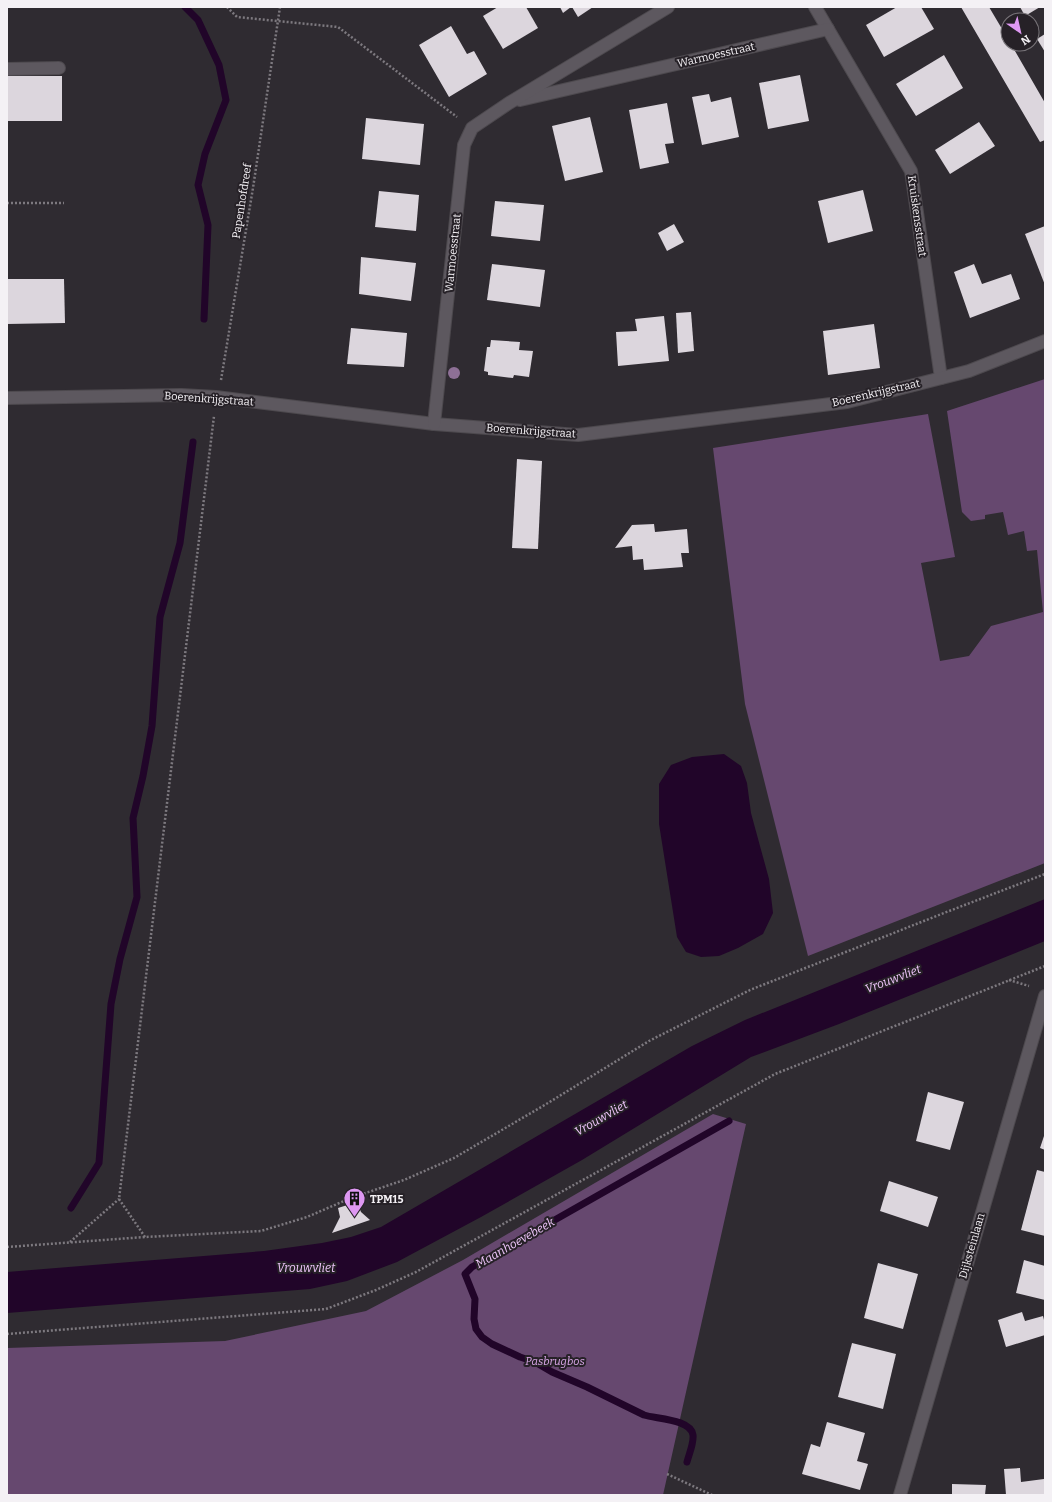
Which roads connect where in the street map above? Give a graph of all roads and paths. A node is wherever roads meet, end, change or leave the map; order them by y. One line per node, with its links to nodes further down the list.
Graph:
1 (227, 7): 5 (path)
2 (280, 7): 5 (path, Papenhofdreef)
3 (668, 7): 9 (street, Warmoesstraat)
4 (815, 7): 6 (street, Kruiskensstraat)
5 (279, 21): 10 (path); 15 (path, Papenhofdreef)
6 (828, 29): 9 (street, Warmoesstraat); 14 (street, Kruiskensstraat)
7 (59, 68): 8 (street)
8 (7, 69)
9 (509, 103): 10 (street, Warmoesstraat)
10 (472, 128): 17 (street, Warmoesstraat)
11 (7, 203): 12 (path)
12 (64, 203)
13 (1045, 341): 14 (street, Boerenkrijgstraat)
14 (941, 378): 17 (street, Boerenkrijgstraat)
15 (216, 397): 16 (street, Boerenkrijgstraat); 17 (street, Boerenkrijgstraat); 23 (path, Papenhofdreef)
16 (7, 398)
17 (434, 424)
18 (1045, 874): 24 (path)
19 (1045, 966): 20 (path)
20 (1009, 980): 21 (path); 27 (path)
21 (1031, 987)
22 (1045, 996): 30 (street, Dijksteinlaan)
23 (119, 1199): 24 (path); 25 (path)
24 (145, 1237): 25 (path)
25 (69, 1242): 26 (path)
26 (7, 1247)
27 (7, 1334)
28 (667, 1474): 29 (path)
29 (712, 1495)
30 (900, 1495)

